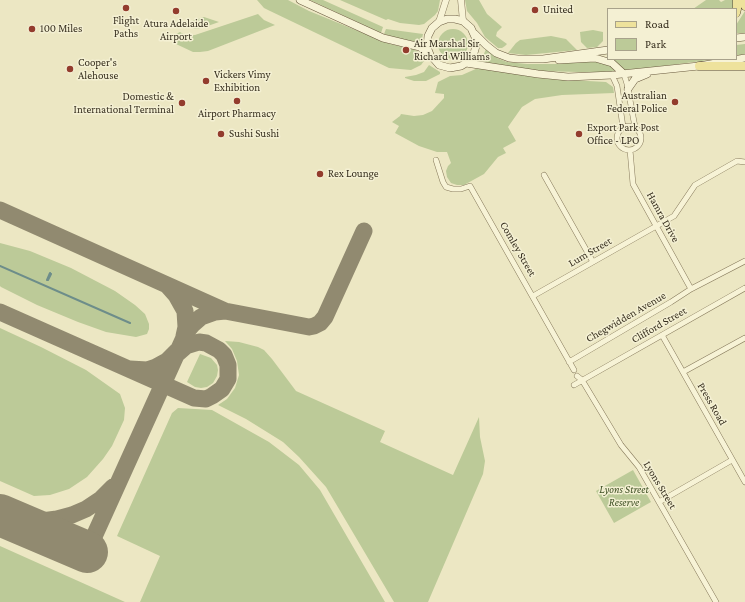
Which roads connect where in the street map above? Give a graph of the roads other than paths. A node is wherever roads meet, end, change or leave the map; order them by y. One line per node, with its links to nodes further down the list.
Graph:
1 (300, 0): 10 (main road)
2 (446, 0): 7 (street)
3 (461, 0): 6 (street)
4 (742, 0): 5 (main road)
5 (745, 6)
6 (463, 21): 7 (main road); 8 (main road)
7 (439, 22): 10 (main road)
8 (474, 33): 11 (main road); 13 (main road)
9 (607, 50): 11 (main road)
10 (432, 58): 13 (main road)
11 (543, 59): 17 (main road)
12 (733, 60): 14 (main road)
13 (466, 63): 18 (main road)
14 (698, 66): 15 (main road); 16 (main road)
15 (745, 66)
16 (658, 70): 17 (main road); 19 (main road)
17 (624, 74): 18 (main road); 19 (street)
18 (612, 75): 21 (street)
19 (628, 89): 20 (street)
20 (635, 127): 21 (street); 22 (street)
21 (623, 128): 22 (street)
22 (630, 150): 26 (street, Hamra Drive)
23 (436, 160): 31 (street, Comley Street)
24 (745, 162): 26 (street, Lum Street)
25 (544, 175): 28 (street)
26 (656, 226): 28 (street, Lum Street); 29 (street, Hamra Drive)
27 (745, 260): 29 (street, Chegwidden Avenue)
28 (593, 262): 31 (street, Lum Street)
29 (691, 288): 34 (street, Chegwidden Avenue)
30 (745, 288): 32 (street, Clifford Street)
31 (533, 296): 34 (street, Comley Street)
32 (662, 335): 36 (street, Press Road); 38 (street, Clifford Street)
33 (745, 338): 36 (street)
34 (569, 362): 35 (street, Comley Street)
35 (574, 370)
36 (683, 372): 40 (street, Press Road)
37 (577, 376): 38 (street)
38 (582, 380): 39 (street, Clifford Street); 42 (street, Lyons Street)
39 (574, 385)
40 (732, 460): 41 (street, Press Road); 42 (street)
41 (745, 482)
42 (659, 502): 43 (street, Lyons Street)
43 (716, 602)

